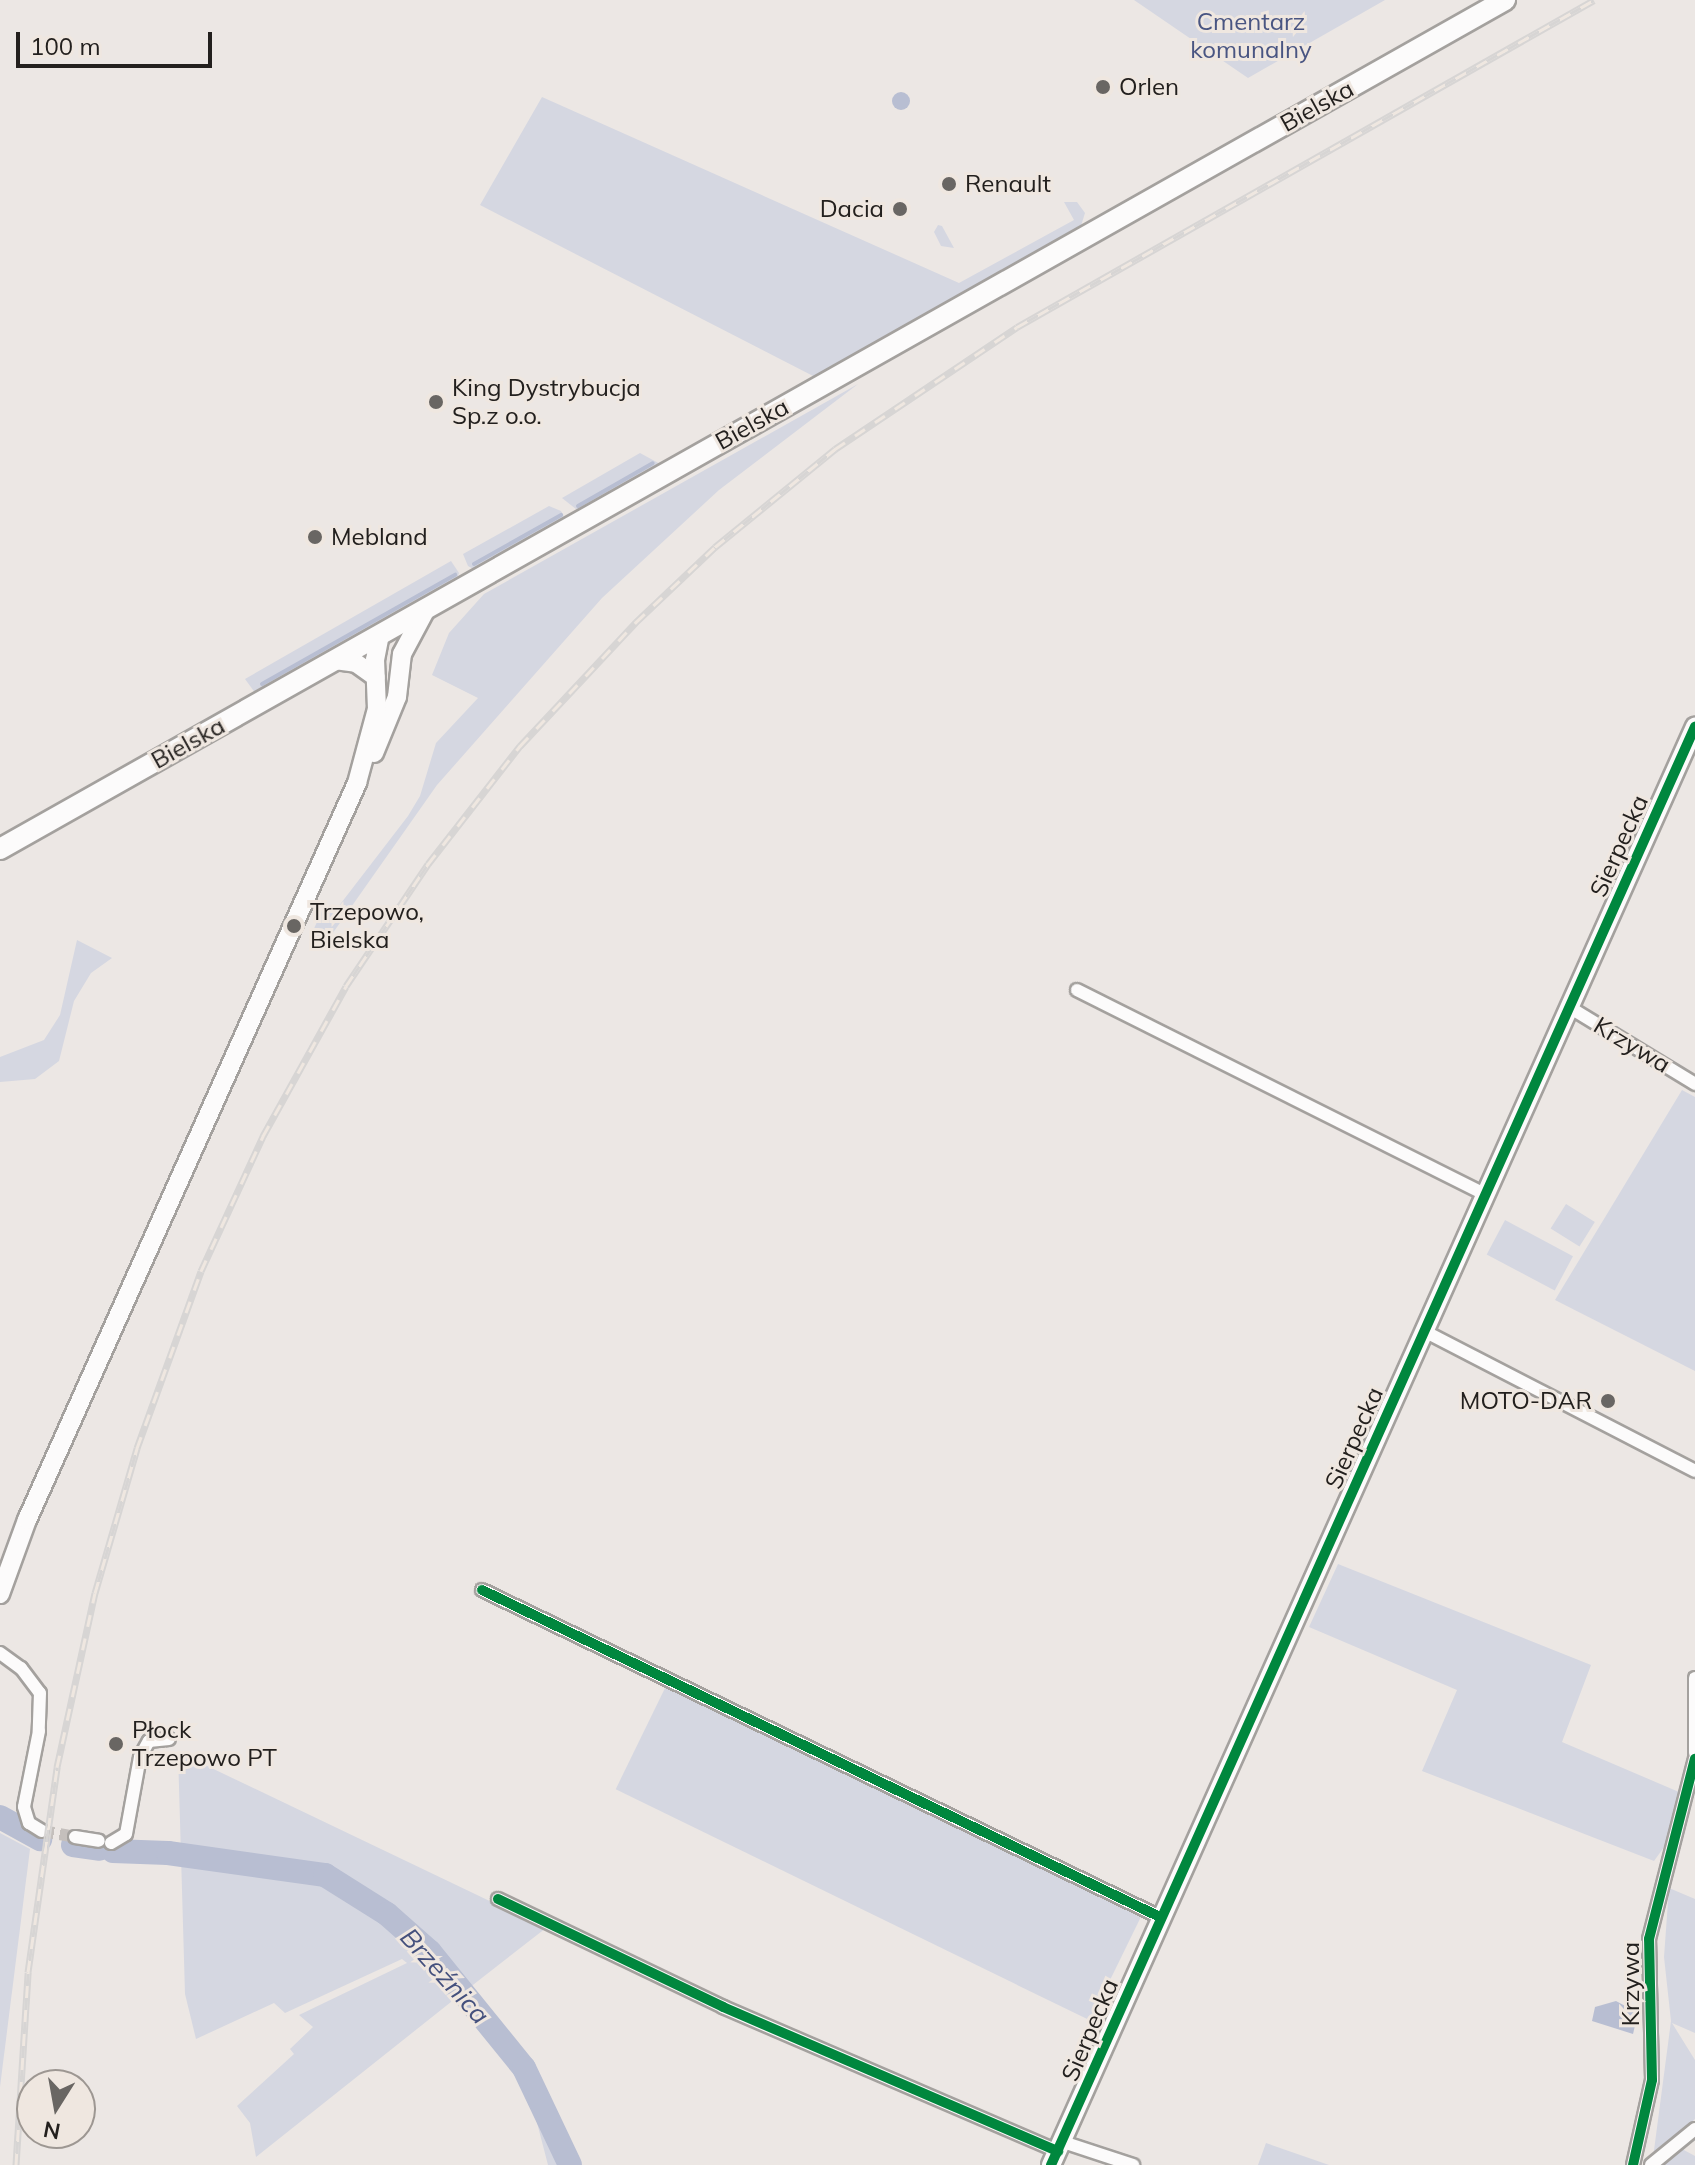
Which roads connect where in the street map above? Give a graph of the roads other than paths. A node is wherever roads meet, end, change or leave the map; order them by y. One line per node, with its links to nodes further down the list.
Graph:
1 (1505, 0): 2 (main road, Bielska)
2 (426, 609): 3 (main road, Bielska); 4 (street)
3 (384, 633): 4 (street); 5 (main road, Bielska); 6 (street)
4 (402, 654): 8 (street)
5 (335, 660): 6 (street); 9 (main road, Bielska)
6 (376, 677): 8 (street)
7 (1695, 727): 11 (street, Sierpecka)
8 (357, 783): 17 (street)
9 (0, 849)
10 (1077, 990): 13 (street)
11 (1569, 1007): 12 (street, Krzywa); 13 (street, Sierpecka)
12 (1695, 1084)
13 (1485, 1194): 14 (street, Sierpecka)
14 (1424, 1331): 15 (street); 26 (street, Sierpecka)
15 (1695, 1471)
16 (482, 1590): 26 (street)
17 (0, 1594)
18 (0, 1653): 23 (street)
19 (1695, 1678): 21 (street)
20 (169, 1739): 24 (street)
21 (1695, 1753)
22 (1695, 1759): 30 (street, Krzywa)
23 (42, 1831)
24 (75, 1837)
25 (498, 1899): 28 (street)
26 (1160, 1917): 28 (street, Sierpecka)
27 (1695, 2129): 31 (street)
28 (1057, 2153): 29 (street)
29 (1133, 2165)
30 (1633, 2165)
31 (1651, 2165)

